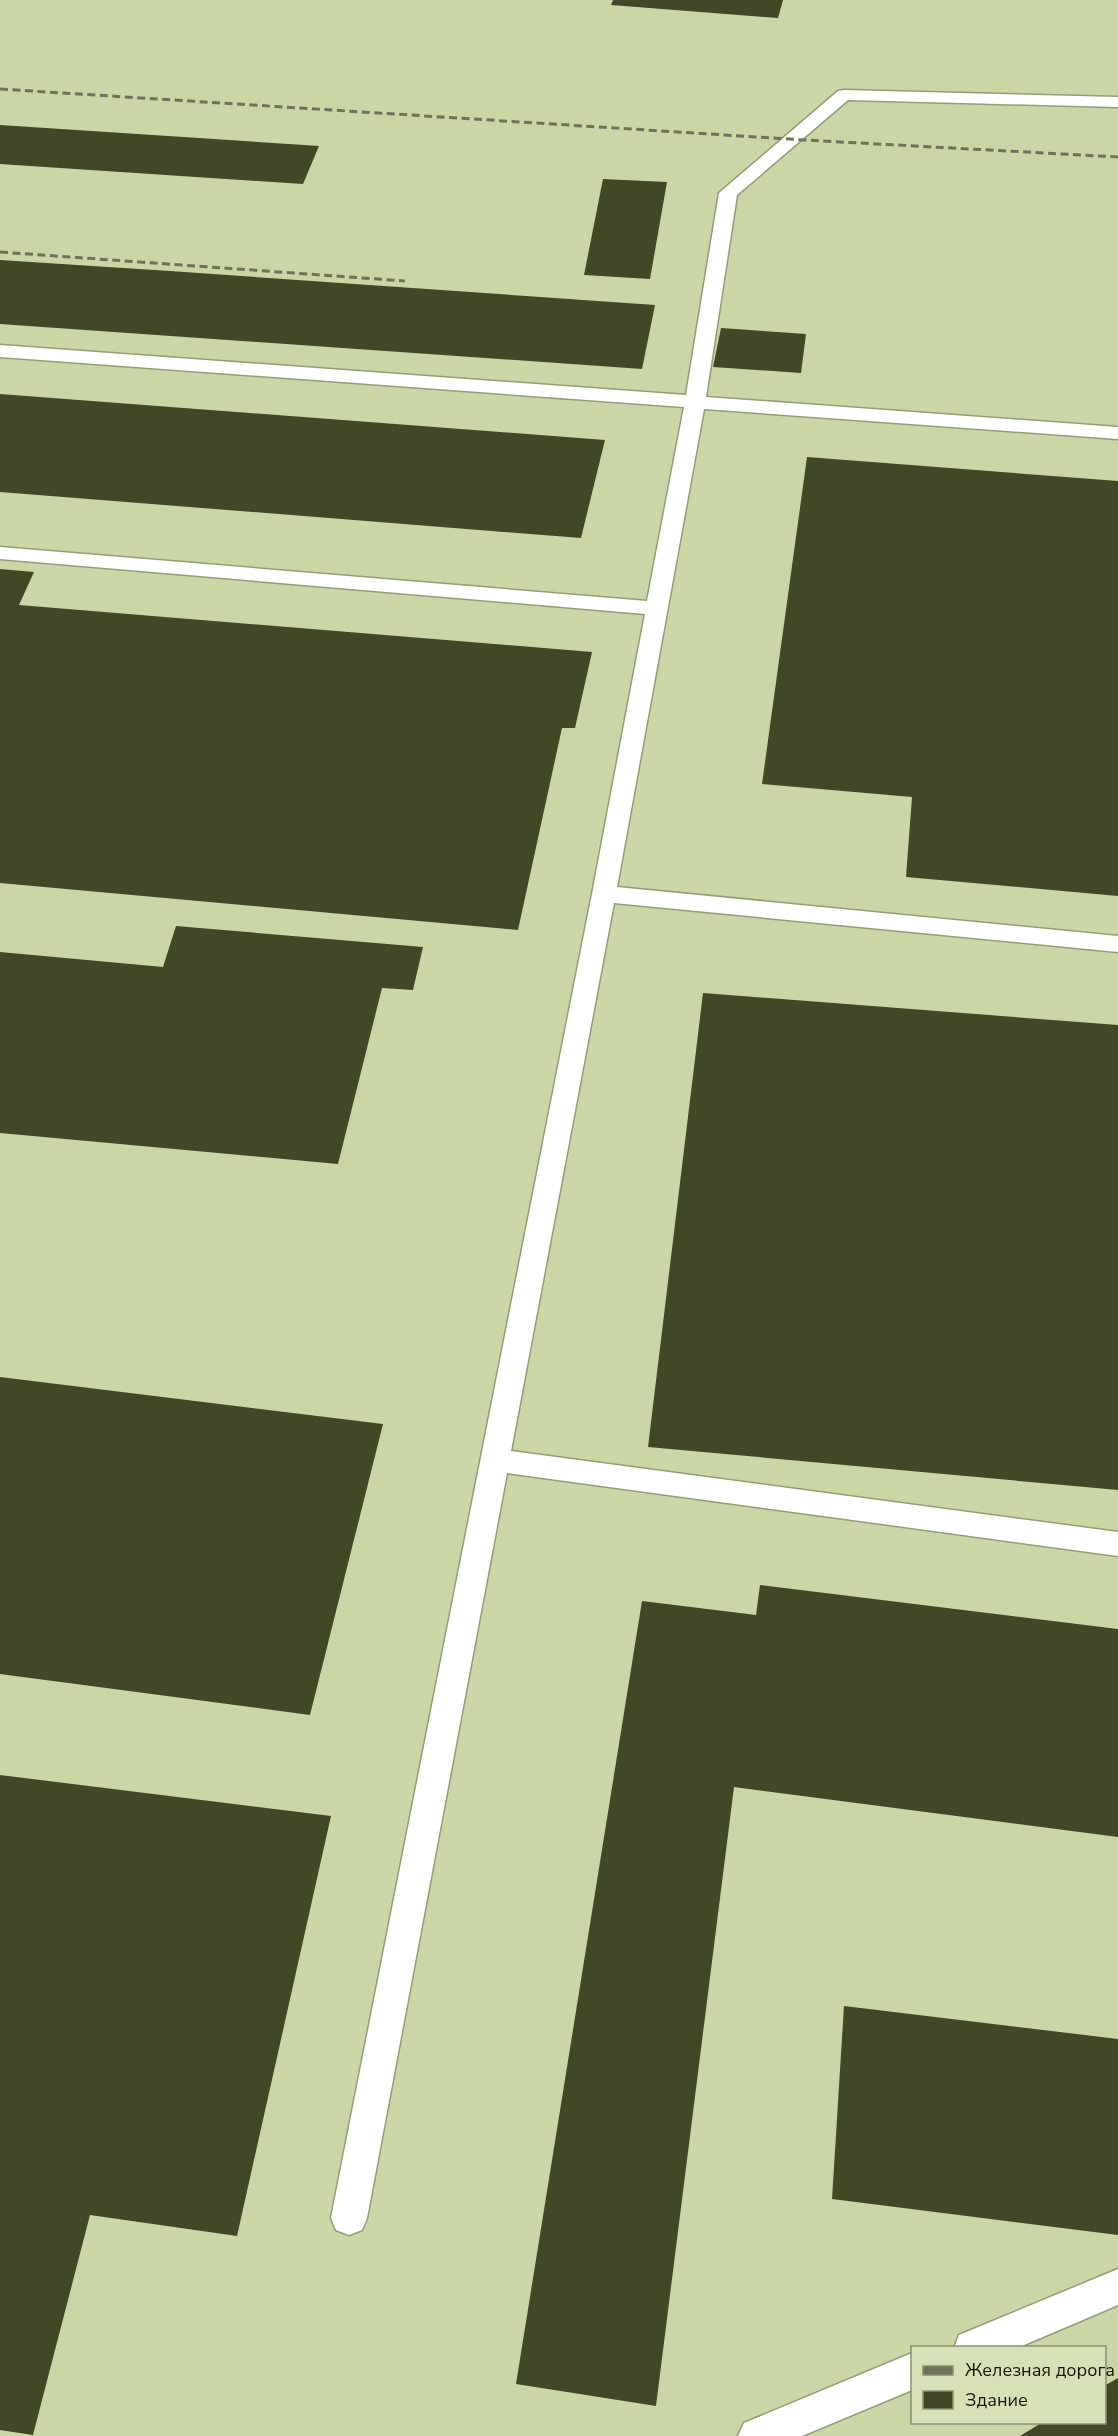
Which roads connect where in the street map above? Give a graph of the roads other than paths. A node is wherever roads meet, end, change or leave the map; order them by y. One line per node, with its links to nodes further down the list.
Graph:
1 (1118, 102): 3 (lane)
2 (0, 351): 3 (lane)
3 (695, 401): 4 (lane); 6 (lane)
4 (1118, 432)
5 (0, 553): 6 (lane)
6 (656, 608): 7 (lane)
7 (604, 894): 8 (lane); 9 (lane)
8 (1118, 944)
9 (495, 1460): 10 (lane); 11 (lane)
10 (1118, 1544)
11 (349, 2218)
12 (1118, 2288): 13 (lane)
13 (977, 2346)
14 (911, 2372): 15 (lane)
15 (757, 2436)

